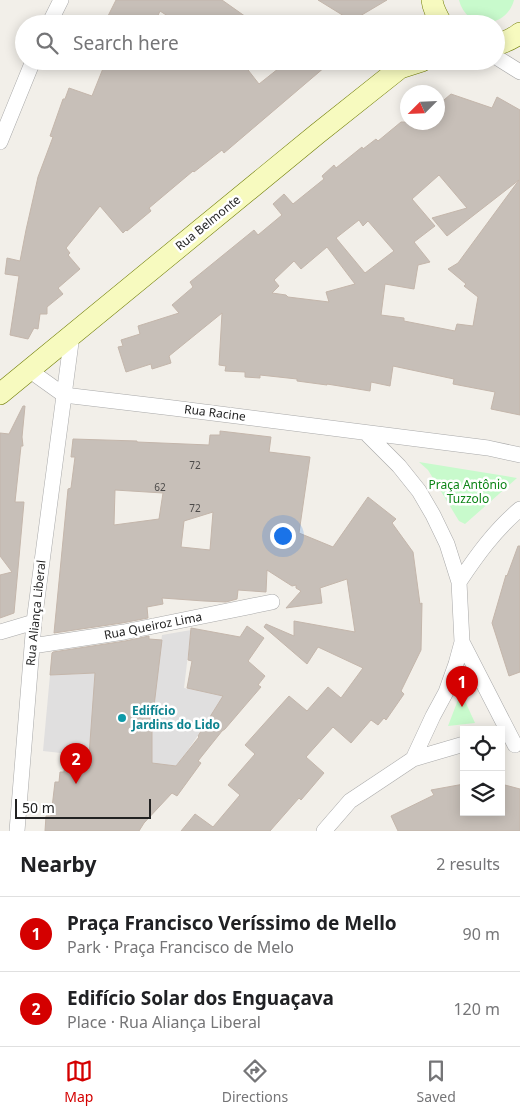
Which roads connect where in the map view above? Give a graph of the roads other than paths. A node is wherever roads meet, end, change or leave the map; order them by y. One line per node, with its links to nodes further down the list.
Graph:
1 (61, 0): 3 (street)
2 (432, 0): 4 (main road)
3 (54, 15)
4 (437, 15)
5 (520, 33): 6 (main road)
6 (505, 42)
7 (505, 63): 10 (street)
8 (29, 70): 11 (street)
9 (397, 70): 12 (main road, Rua Belmonte)
10 (520, 72)
11 (0, 142)
12 (72, 335): 13 (main road, Rua Belmonte); 15 (street, Rua Aliança Liberal)
13 (29, 370): 14 (main road, Rua Belmonte); 15 (street)
14 (0, 394)
15 (64, 395): 16 (street, Rua Racine); 21 (street, Rua Aliança Liberal)
16 (366, 433): 17 (street); 19 (street)
17 (520, 455)
18 (520, 508): 19 (street)
19 (459, 582): 23 (street)
20 (272, 602): 24 (street, Rua Queiroz Lima)
21 (34, 622): 22 (street); 24 (street, Rua Aliança Liberal)
22 (0, 632)
23 (462, 642): 26 (street); 27 (street)
24 (32, 646): 28 (street, Rua Aliança Liberal)
25 (460, 745): 27 (street)
26 (512, 745)
27 (413, 759): 29 (street)
28 (17, 831)
29 (324, 831)

